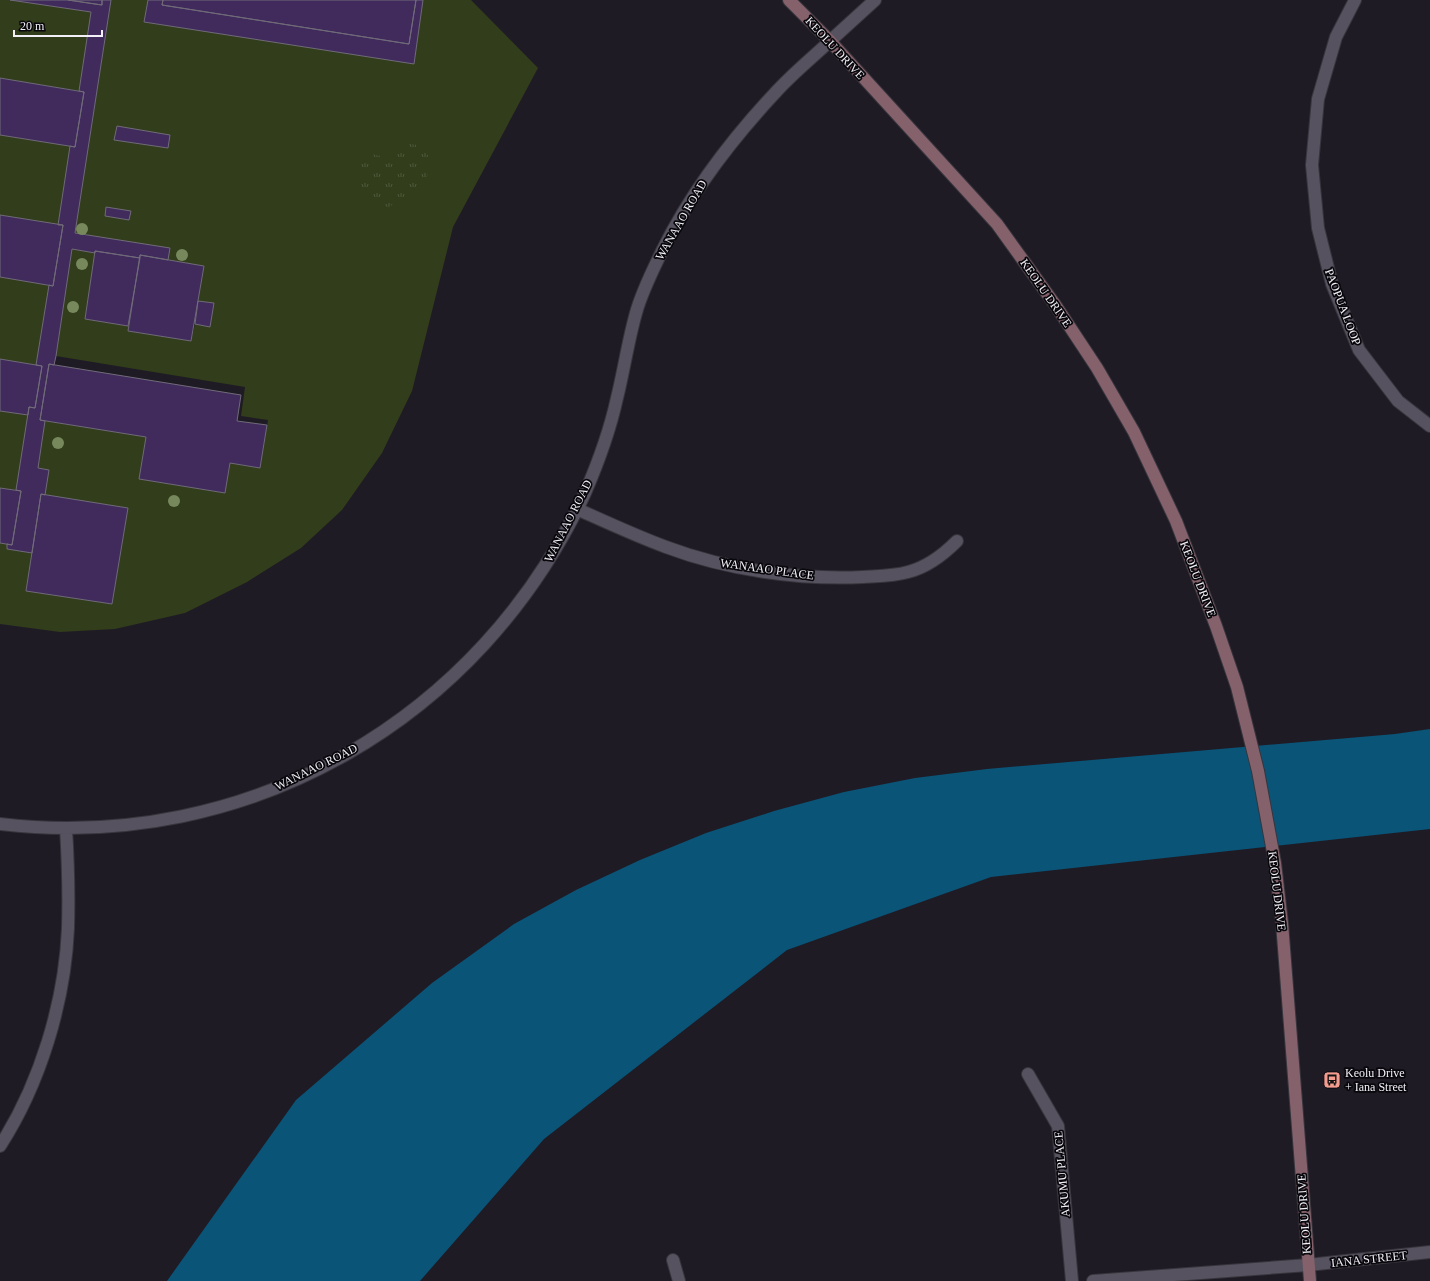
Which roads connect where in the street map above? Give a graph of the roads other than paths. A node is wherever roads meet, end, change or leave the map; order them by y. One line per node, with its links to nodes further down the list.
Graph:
1 (789, 0): 4 (main road, KEOLU DRIVE)
2 (874, 0): 4 (street, WANAAO ROAD)
3 (1355, 0): 5 (street, PAOPUA LOOP)
4 (830, 41): 6 (street, WANAAO ROAD); 14 (main road, KEOLU DRIVE)
5 (1430, 426)
6 (577, 509): 7 (street, WANAAO PLACE); 9 (street, WANAAO ROAD)
7 (957, 542)
8 (0, 824): 9 (street, WANAAO ROAD)
9 (66, 828): 11 (street)
10 (1028, 1074): 16 (street, AKUMU PLACE)
11 (0, 1146)
12 (1430, 1252): 14 (street, IANA STREET)
13 (673, 1260): 15 (street)
14 (1308, 1265): 17 (street, IANA STREET); 18 (main road, KEOLU DRIVE)
15 (679, 1281)
16 (1072, 1281)
17 (1093, 1281)
18 (1310, 1281)

